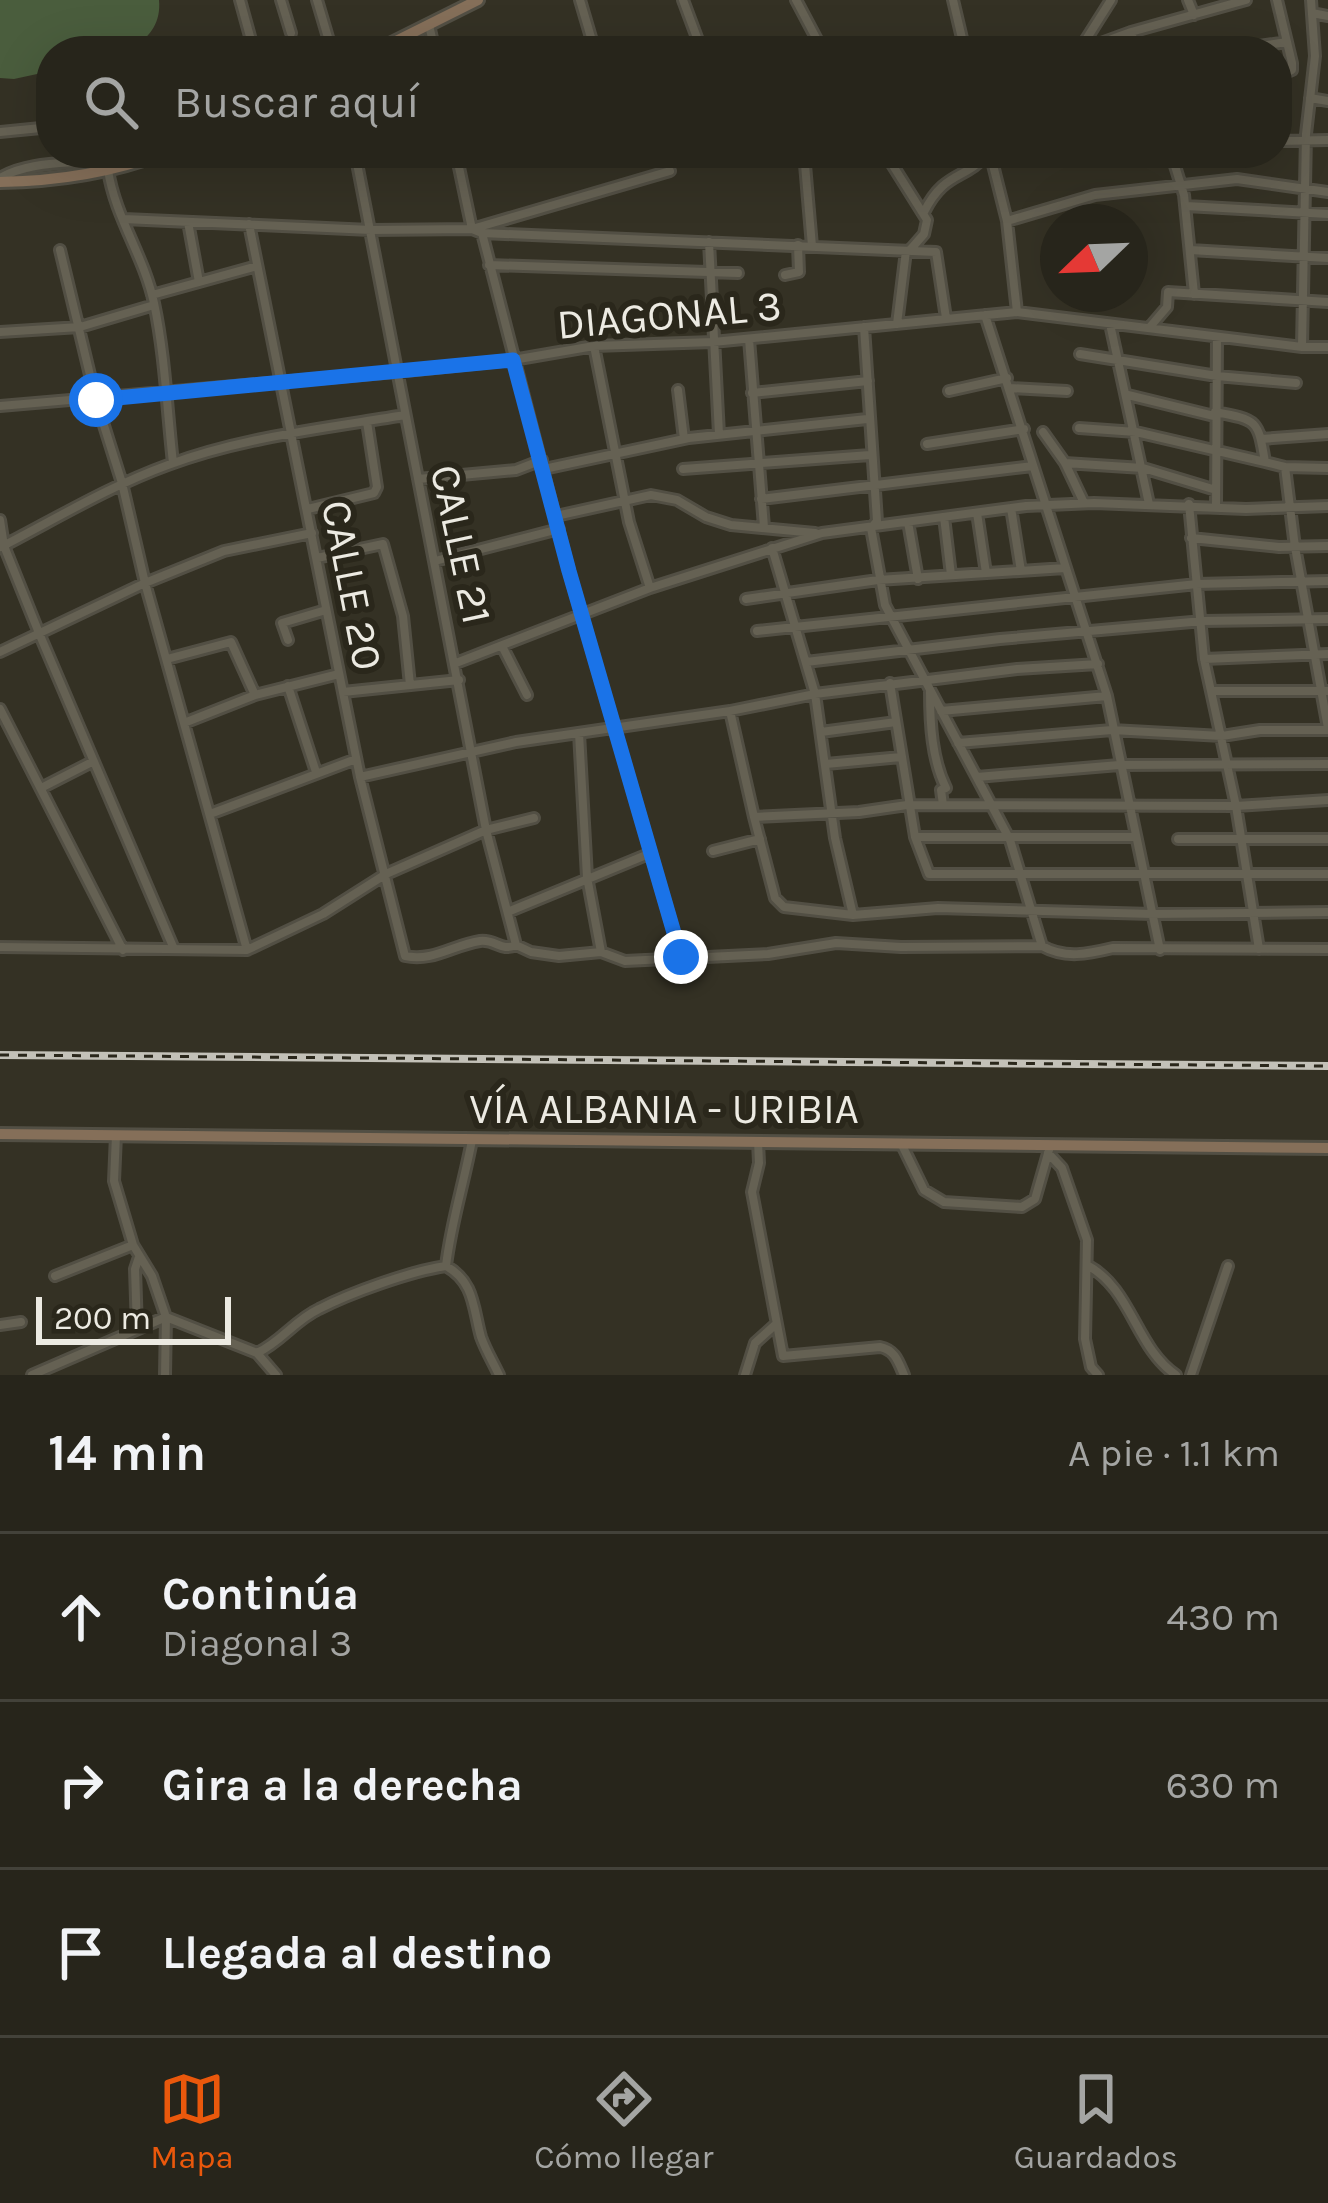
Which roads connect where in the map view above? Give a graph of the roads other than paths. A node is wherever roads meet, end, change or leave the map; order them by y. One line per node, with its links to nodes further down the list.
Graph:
1 (240, 0): 20 (street)
2 (281, 0): 19 (street)
3 (316, 0): 21 (street)
4 (478, 0): 17 (main road)
5 (580, 0): 24 (street)
6 (682, 0): 25 (street)
7 (796, 0): 26 (street)
8 (952, 0): 27 (street)
9 (1111, 0): 28 (street)
10 (1188, 0): 15 (street)
11 (1246, 0): 15 (street)
12 (1277, 0): 31 (street)
13 (1311, 0): 14 (street)
14 (1312, 14): 16 (street); 32 (street)
15 (1194, 15): 18 (street)
16 (1328, 16)
17 (429, 26): 22 (main road); 23 (street)
18 (1131, 32): 29 (street); 30 (street)
19 (291, 33)
20 (250, 36)
21 (327, 36)
22 (408, 36)
23 (431, 36)
24 (591, 36)
25 (696, 36)
26 (816, 36)
27 (961, 36)
28 (1088, 36)
29 (1120, 36)
30 (1132, 36)
31 (1286, 36)
32 (1310, 98): 33 (street); 38 (street)
33 (1328, 101)
34 (36, 128): 35 (street)
35 (0, 132)
36 (1328, 140): 38 (street)
37 (1292, 142): 38 (street)
38 (1306, 142): 52 (street)
39 (36, 166): 50 (street)
40 (114, 168): 48 (main road)
41 (358, 168): 62 (street, CALLE 21)
42 (461, 168): 63 (street)
43 (805, 168): 66 (street)
44 (895, 168): 55 (street)
45 (970, 168): 55 (street)
46 (993, 168): 59 (street)
47 (1176, 168): 51 (street)
48 (108, 170): 50 (main road); 58 (street)
49 (670, 171): 63 (street)
50 (0, 180)
51 (1181, 185): 52 (street); 54 (street); 59 (street)
52 (1304, 188): 53 (street); 56 (street)
53 (1328, 192)
54 (1186, 206): 56 (street); 69 (street)
55 (924, 212): 68 (street)
56 (1304, 214): 57 (street); 71 (street)
57 (1328, 214)
58 (124, 219): 60 (street); 79 (street)
59 (1006, 221): 82 (street)
60 (188, 222): 61 (street); 77 (street)
61 (249, 224): 62 (street); 72 (street, CALLE 20)
62 (371, 230): 63 (street); 100 (street, CALLE 21)
63 (477, 231): 64 (street); 73 (street)
64 (709, 242): 65 (street); 74 (street)
65 (798, 245): 66 (street); 76 (street)
66 (812, 246): 68 (street)
67 (60, 250): 87 (street)
68 (908, 250): 84 (street); 85 (street)
69 (1190, 250): 71 (street); 78 (street)
70 (1328, 258): 71 (street)
71 (1303, 260): 80 (street)
72 (257, 266): 77 (street); 103 (street, CALLE 20)
73 (489, 266): 74 (street); 98 (street)
74 (709, 272): 75 (street); 93 (street)
75 (738, 272)
76 (785, 275)
77 (199, 282): 79 (street)
78 (1194, 294): 80 (street); 89 (street)
79 (153, 300): 87 (street); 109 (street)
80 (1302, 301): 81 (street); 95 (street)
81 (1328, 302)
82 (1017, 312): 83 (street, DIAGONAL 3); 86 (street, DIAGONAL 3)
83 (985, 315): 84 (street, DIAGONAL 3); 105 (street)
84 (946, 319): 85 (street, DIAGONAL 3)
85 (897, 324): 88 (street, DIAGONAL 3)
86 (1110, 324): 89 (street, DIAGONAL 3); 99 (street)
87 (80, 327): 90 (street); 112 (street)
88 (864, 327): 92 (street, DIAGONAL 3); 102 (street)
89 (1148, 329): 91 (street, DIAGONAL 3)
90 (0, 332)
91 (1217, 337): 95 (street, DIAGONAL 3); 101 (street)
92 (749, 339): 93 (street, DIAGONAL 3); 110 (street)
93 (713, 342): 94 (street, DIAGONAL 3); 124 (street)
94 (594, 346): 98 (street, DIAGONAL 3); 129 (street)
95 (1301, 347): 96 (street, DIAGONAL 3)
96 (1328, 347)
97 (1080, 354): 99 (street)
98 (513, 360): 100 (street, DIAGONAL 3); 136 (street)
99 (1120, 362): 101 (street); 111 (street)
100 (396, 372): 103 (street, DIAGONAL 3); 115 (street, CALLE 21)
101 (1216, 376): 104 (street); 114 (street)
102 (868, 381): 110 (street); 116 (street)
103 (280, 382): 109 (street, DIAGONAL 3); 123 (street, CALLE 20)
104 (1296, 382)
105 (1008, 383): 107 (street); 108 (street); 119 (street)
106 (678, 390): 126 (street)
107 (949, 391)
108 (1067, 391)
109 (164, 393): 112 (street, DIAGONAL 3); 133 (street)
110 (752, 393): 120 (street)
111 (1128, 395): 114 (street); 122 (street)
112 (96, 400): 113 (street, DIAGONAL 3); 143 (street)
113 (0, 406)
114 (1215, 414): 127 (street); 130 (street)
115 (405, 415): 117 (street); 142 (street, CALLE 21)
116 (867, 419): 120 (street); 131 (street)
117 (367, 422): 123 (street); 155 (street)
118 (1079, 428): 122 (street)
119 (1024, 429): 128 (street); 137 (street)
120 (755, 430): 124 (street); 135 (street)
121 (1043, 432): 134 (street)
122 (1136, 432): 130 (street); 139 (street)
123 (293, 433): 133 (street); 155 (street, CALLE 20)
124 (719, 434): 126 (street)
125 (1328, 434): 127 (street)
126 (684, 439): 129 (street)
127 (1261, 439): 132 (street)
128 (927, 444)
129 (613, 453): 136 (street); 146 (street)
130 (1216, 453): 132 (street); 145 (street)
131 (870, 454): 135 (street); 144 (street)
132 (1265, 462): 138 (street)
133 (173, 463): 143 (street)
134 (1065, 463): 139 (street); 148 (street)
135 (758, 464): 141 (street); 147 (street)
136 (543, 465): 142 (street); 158 (street)
137 (1034, 466): 144 (street); 150 (street)
138 (1285, 466): 140 (street); 154 (street)
139 (1143, 467): 145 (street); 149 (street)
140 (1328, 468)
141 (683, 469)
142 (418, 479): 173 (street, CALLE 21)
143 (122, 482): 169 (street); 182 (street)
144 (873, 488): 147 (street); 163 (street)
145 (1216, 490): 153 (street)
146 (623, 499): 158 (street); 162 (street); 184 (street)
147 (761, 499): 162 (street)
148 (1084, 503): 149 (street); 150 (street)
149 (1149, 504): 151 (street)
150 (1045, 505): 156 (street); 174 (street)
151 (1189, 505): 153 (street); 167 (street)
152 (1328, 506): 154 (street)
153 (1216, 507): 154 (street)
154 (1288, 507): 170 (street)
155 (308, 508): 165 (street, CALLE 20)
156 (1011, 508): 157 (street); 175 (street)
157 (976, 513): 159 (street); 176 (street)
158 (556, 515): 164 (street)
159 (944, 517): 161 (street); 177 (street)
160 (0, 520): 169 (street)
161 (908, 521): 163 (street); 178 (street)
162 (764, 527): 166 (street)
163 (871, 528): 166 (street); 179 (street)
164 (559, 529): 173 (street); 189 (street)
165 (312, 533): 172 (street, CALLE 20); 182 (street)
166 (822, 533): 171 (street)
167 (1191, 538): 170 (street); 183 (street)
168 (1328, 546): 170 (street)
169 (2, 547): 196 (street)
170 (1294, 547): 181 (street)
171 (772, 548): 184 (street); 185 (street)
172 (316, 558): 188 (street, CALLE 20); 213 (street)
173 (435, 561): 207 (street, CALLE 21)
174 (1065, 568): 175 (street); 187 (street)
175 (1022, 571): 176 (street)
176 (986, 573): 177 (street)
177 (951, 575): 178 (street)
178 (918, 579): 179 (street)
179 (878, 580): 185 (street); 190 (street)
180 (1328, 581): 181 (street)
181 (1300, 582): 183 (street); 191 (street)
182 (145, 583): 196 (street); 204 (street)
183 (1197, 584): 187 (street); 193 (street)
184 (650, 588): 189 (street)
185 (787, 592): 186 (street); 194 (street)
186 (746, 599)
187 (1074, 599): 190 (street); 197 (street)
188 (326, 610): 198 (street); 209 (street, CALLE 20)
189 (582, 614): 199 (street); 228 (street)
190 (893, 614): 194 (street); 200 (street)
191 (1307, 619): 192 (street); 193 (street); 203 (street)
192 (1328, 619)
193 (1203, 622): 197 (street); 205 (street)
194 (796, 625): 195 (street); 206 (street)
195 (758, 632)
196 (39, 633): 201 (street); 238 (street)
197 (1085, 633): 200 (street); 208 (street)
198 (288, 640)
199 (502, 646): 207 (street); 221 (street)
200 (907, 649): 206 (street); 211 (street)
201 (0, 652)
202 (1328, 654): 203 (street)
203 (1313, 655): 205 (street); 217 (street)
204 (166, 659): 220 (street); 227 (street)
205 (1204, 659): 216 (street)
206 (806, 662): 219 (street)
207 (456, 663): 210 (street, CALLE 21)
208 (1098, 664): 211 (street); 222 (street)
209 (339, 674): 214 (street); 218 (street, CALLE 20)
210 (459, 680): 213 (street); 235 (street, CALLE 21)
211 (925, 680): 212 (street); 215 (street)
212 (890, 683): 219 (street); 226 (street)
213 (410, 685): 218 (street)
214 (288, 686): 220 (street); 243 (street)
215 (930, 691): 225 (street); 249 (street)
216 (1211, 691): 217 (street); 233 (street)
217 (1324, 691): 229 (street)
218 (343, 692): 237 (street, CALLE 20)
219 (815, 694): 224 (street); 231 (street)
220 (255, 695): 227 (street)
221 (527, 695)
222 (1108, 696): 225 (street); 230 (street)
223 (0, 709): 246 (street)
224 (730, 711): 228 (street); 255 (street)
225 (941, 712): 234 (street)
226 (896, 722): 231 (street); 236 (street)
227 (184, 723): 253 (street)
228 (617, 728): 232 (street); 266 (street)
229 (1328, 729): 233 (street)
230 (1112, 730): 233 (street); 234 (street); 241 (street)
231 (821, 732): 239 (street)
232 (579, 733): 235 (street); 271 (street)
233 (1222, 736): 242 (street)
234 (958, 743): 245 (street)
235 (472, 754): 244 (street); 257 (street, CALLE 21)
236 (901, 757): 239 (street); 248 (street)
237 (356, 759): 243 (street); 244 (street, CALLE 20)
238 (92, 762): 246 (street); 282 (street)
239 (826, 764): 254 (street)
240 (1328, 764): 242 (street)
241 (1119, 766): 242 (street); 245 (street); 251 (street)
242 (1229, 766): 252 (street)
243 (316, 772): 253 (street)
244 (360, 777): 268 (street, CALLE 20)
245 (977, 777): 250 (street)
246 (43, 787): 285 (street)
247 (1328, 800): 252 (street)
248 (908, 805): 249 (street); 254 (street); 258 (street)
249 (943, 805): 250 (street)
250 (994, 806): 251 (street); 264 (street)
251 (1128, 806): 252 (street); 259 (street)
252 (1236, 806): 262 (street)
253 (210, 814): 286 (street)
254 (833, 814): 255 (street); 278 (street)
255 (754, 817): 260 (street)
256 (534, 818): 257 (street)
257 (486, 830): 268 (street); 273 (street, CALLE 21)
258 (915, 837): 264 (street); 267 (street)
259 (1135, 837): 264 (street); 272 (street)
260 (760, 839): 265 (street); 278 (street)
261 (1178, 839): 262 (street)
262 (1241, 839): 263 (street); 270 (street)
263 (1328, 839)
264 (1010, 840): 267 (street)
265 (713, 851)
266 (651, 853): 271 (street); 289 (street)
267 (1021, 872): 272 (street); 274 (street)
268 (386, 874): 279 (street, CALLE 20); 286 (street)
269 (1328, 874): 270 (street)
270 (1247, 875): 272 (street); 276 (street)
271 (587, 877): 273 (street); 288 (street)
272 (1144, 877): 277 (street)
273 (510, 911): 279 (street, CALLE 21)
274 (1034, 912): 277 (street); 278 (street); 280 (street)
275 (1328, 912): 276 (street)
276 (1253, 913): 277 (street); 283 (street)
277 (1152, 914): 287 (street)
278 (853, 915)
279 (516, 945): 288 (street)
280 (1042, 946): 287 (street); 289 (street)
281 (0, 947): 285 (street)
282 (174, 949): 285 (street); 286 (street)
283 (1259, 949): 284 (street); 287 (street)
284 (1328, 949)
285 (123, 950)
286 (248, 950)
287 (1160, 950)
288 (601, 952): 289 (street)
289 (681, 957)
290 (0, 1135): 291 (main road, VÍA ALBANIA - URIBIA)
291 (116, 1135): 292 (main road, VÍA ALBANIA - URIBIA); 297 (street)
292 (472, 1140): 293 (main road, VÍA ALBANIA - URIBIA); 300 (street)
293 (758, 1140): 294 (main road, VÍA ALBANIA - URIBIA); 306 (street)
294 (901, 1143): 296 (main road, VÍA ALBANIA - URIBIA); 296 (street)
295 (1328, 1148): 296 (main road, VÍA ALBANIA - URIBIA)
296 (1049, 1149): 299 (street)
297 (133, 1245): 298 (street); 302 (street)
298 (139, 1256): 303 (street); 307 (street)
299 (1087, 1265): 315 (street); 316 (street)
300 (446, 1266): 308 (street); 312 (street)
301 (1228, 1266): 317 (street)
302 (55, 1276)
303 (166, 1316): 307 (street); 308 (street); 310 (street)
304 (21, 1322): 305 (street)
305 (0, 1325)
306 (775, 1325): 313 (street); 314 (street)
307 (137, 1329): 309 (street)
308 (257, 1353): 311 (street)
309 (32, 1375)
310 (165, 1375)
311 (276, 1375)
312 (499, 1375)
313 (745, 1375)
314 (904, 1375)
315 (1097, 1375)
316 (1176, 1375)
317 (1191, 1375)

